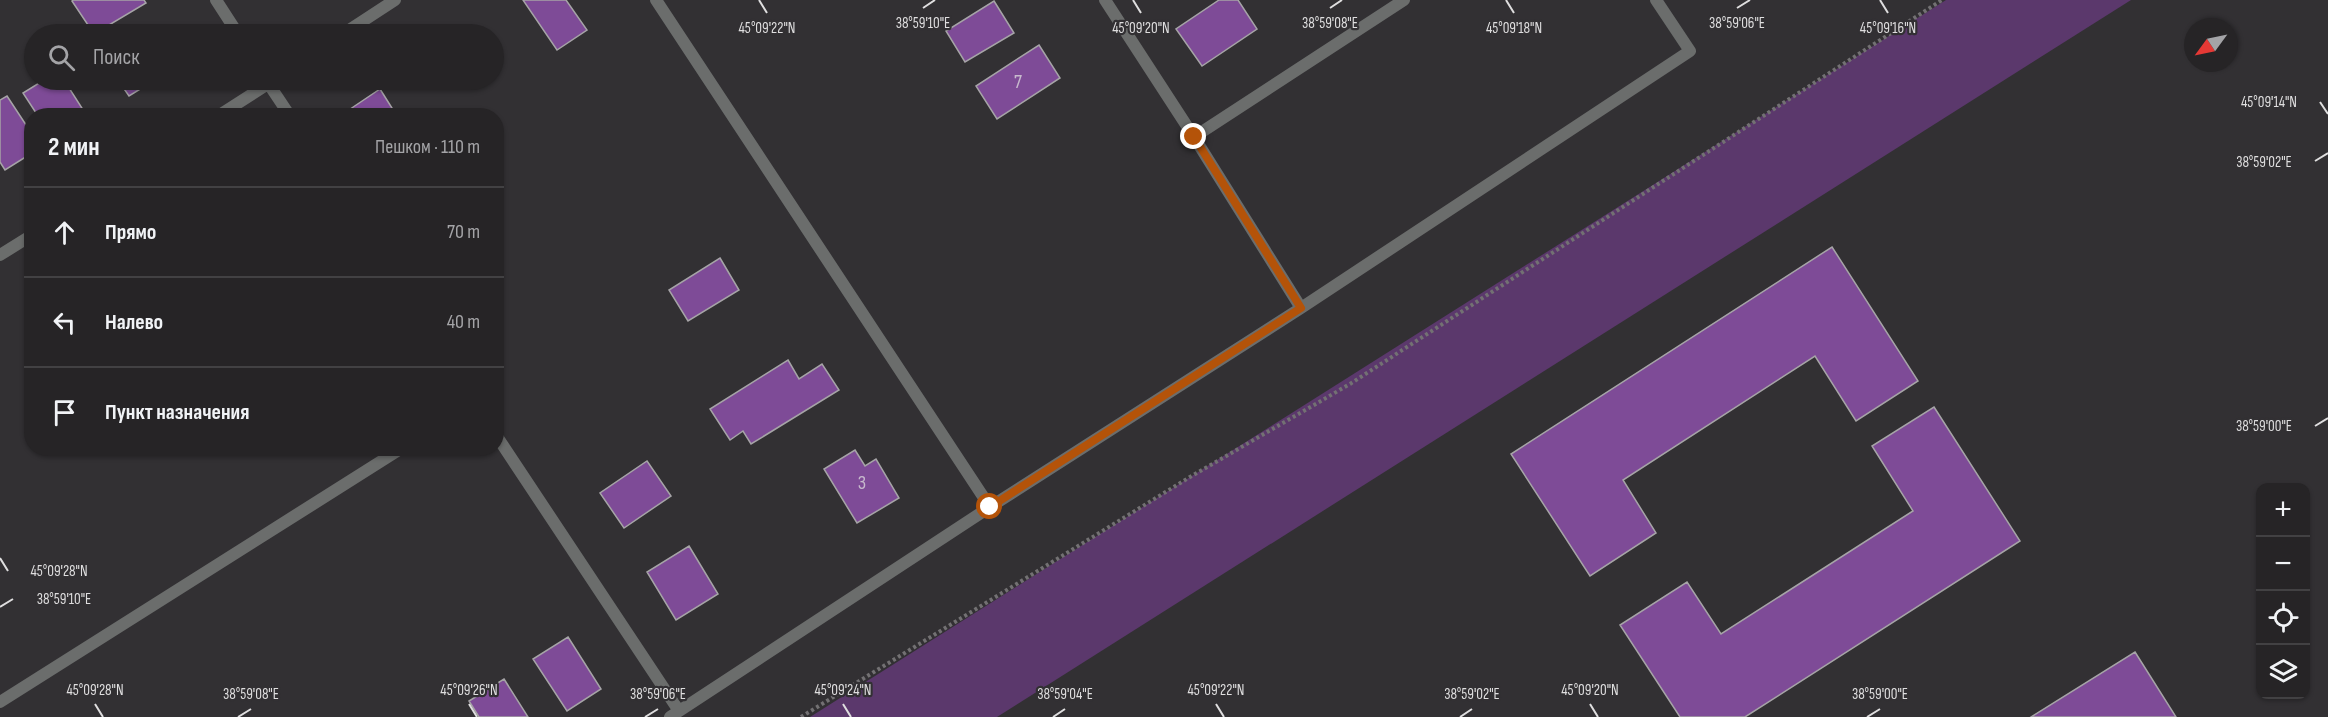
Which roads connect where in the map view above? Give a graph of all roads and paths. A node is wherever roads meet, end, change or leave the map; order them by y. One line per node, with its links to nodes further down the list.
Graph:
1 (216, 0): 8 (street)
2 (395, 0): 9 (street)
3 (656, 0): 20 (street)
4 (1105, 0): 14 (street)
5 (1404, 0): 14 (street)
6 (1656, 0): 17 (street)
7 (1942, 0): 23 (path)
8 (232, 24)
9 (358, 24)
10 (257, 90): 12 (street)
11 (275, 90): 13 (street)
12 (230, 108)
13 (285, 108)
14 (1194, 137): 17 (street)
15 (24, 240): 16 (street)
16 (0, 255)
17 (1301, 308): 20 (street)
18 (504, 448): 22 (street)
19 (389, 456): 21 (street)
20 (990, 507): 22 (street)
21 (0, 702)
22 (674, 714)
23 (801, 717)

